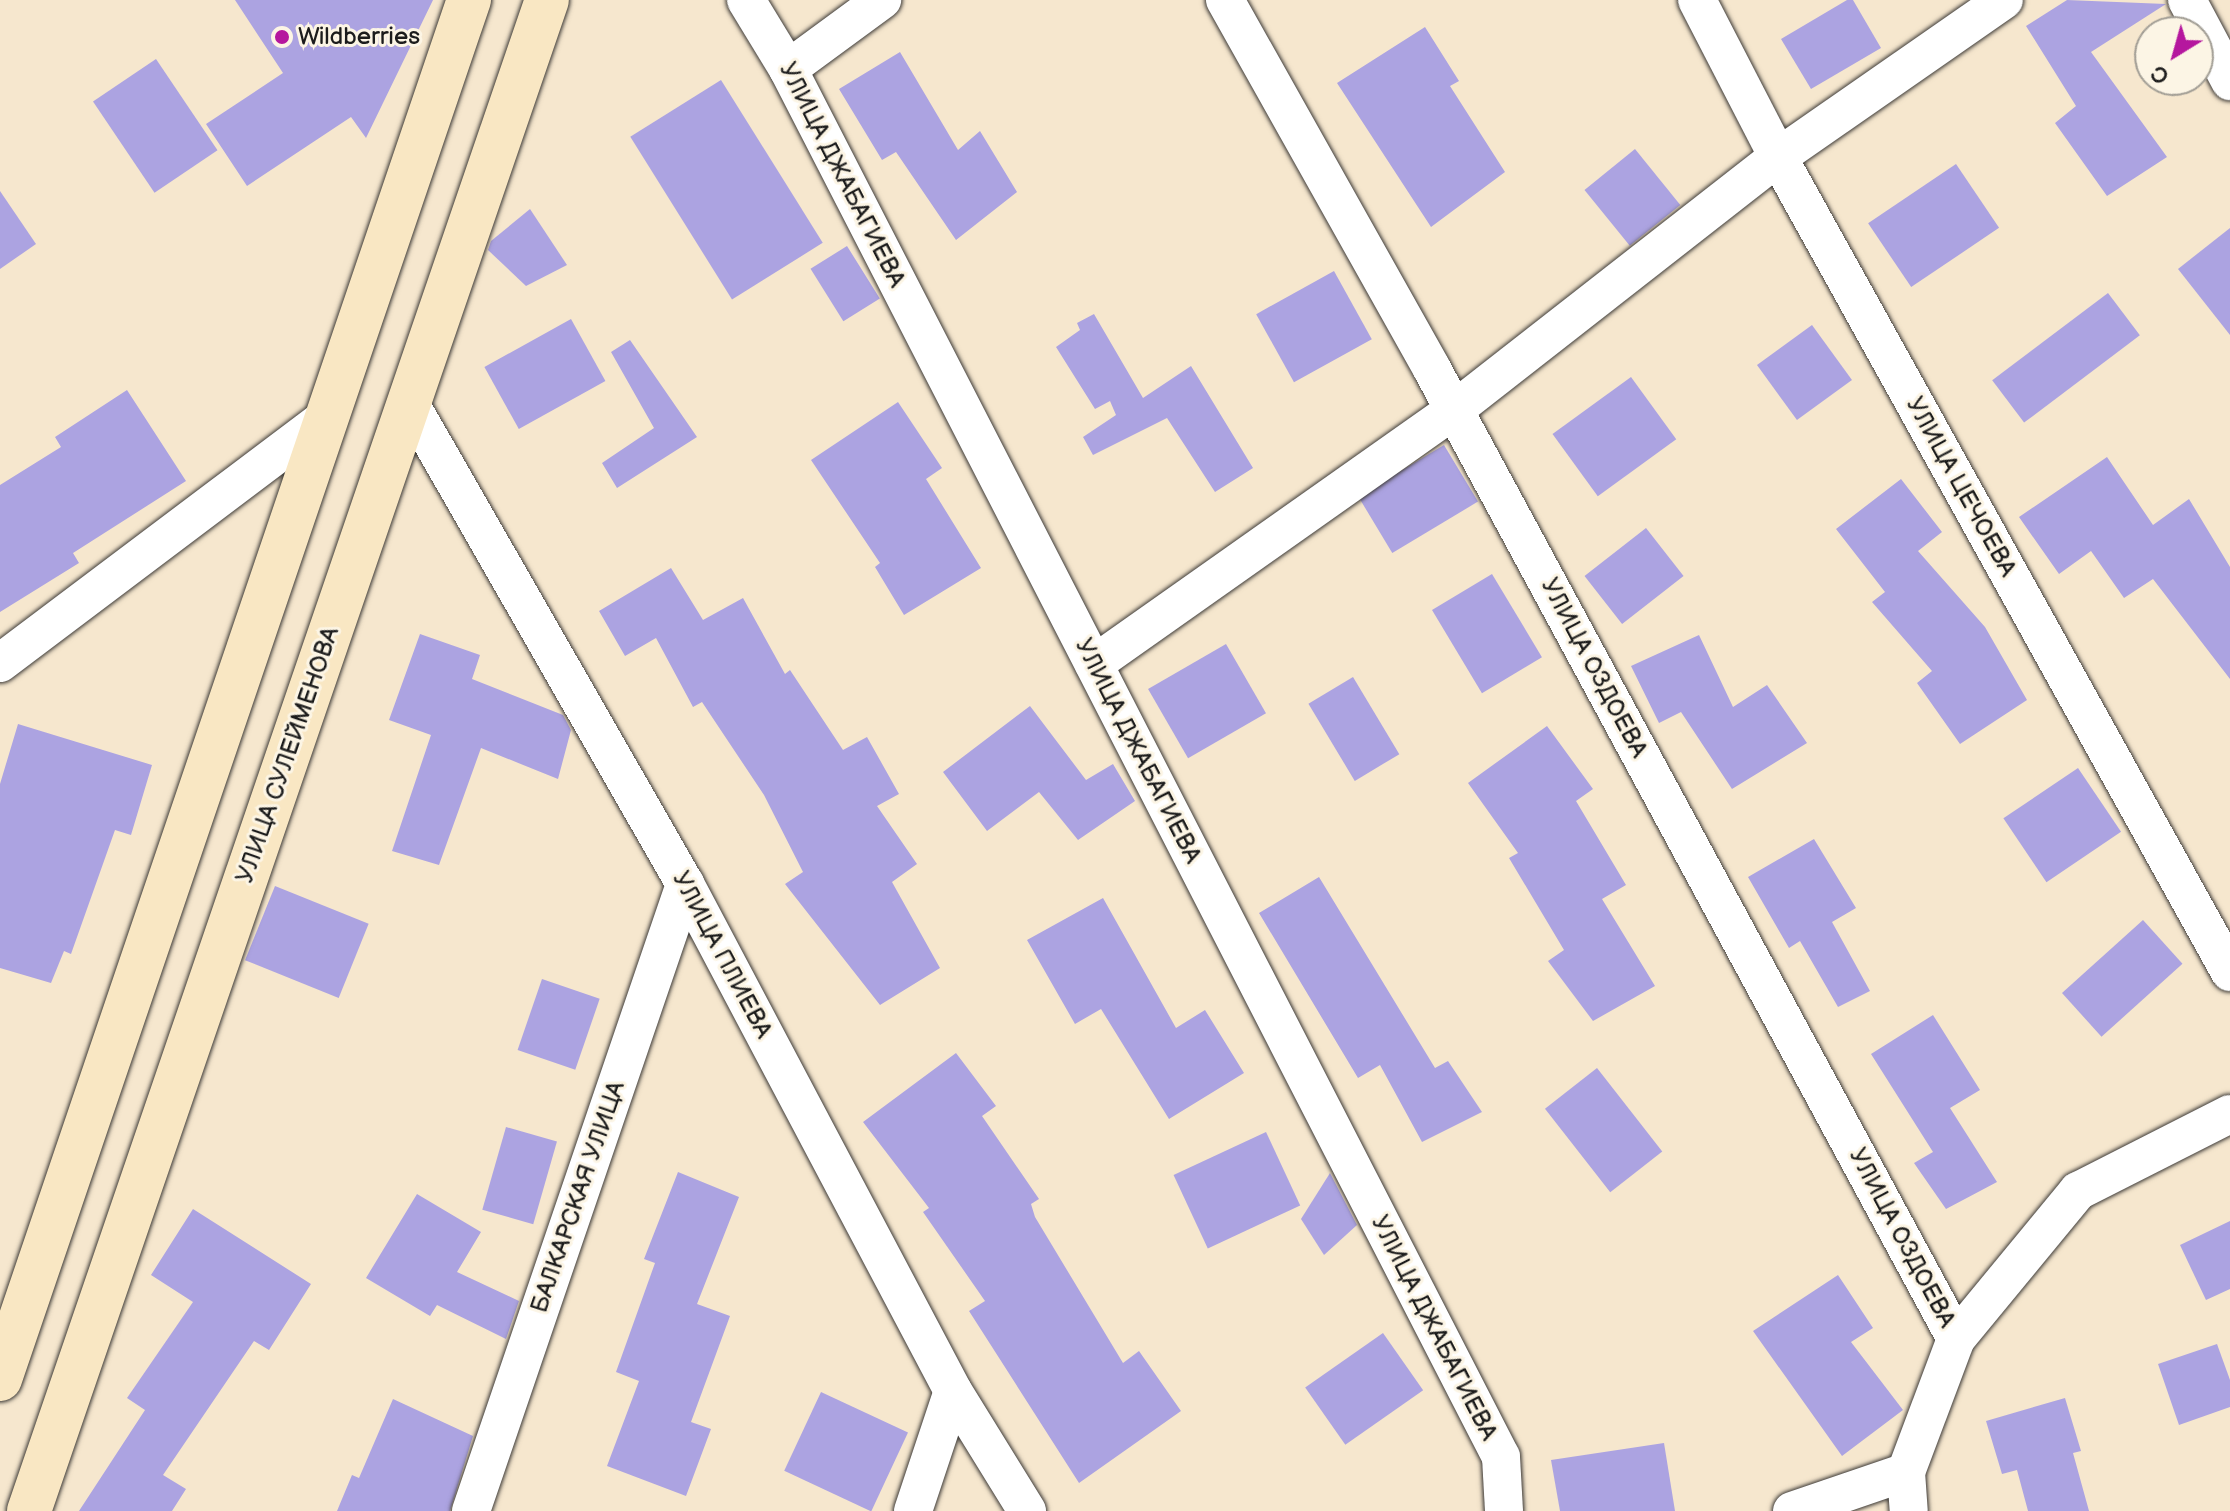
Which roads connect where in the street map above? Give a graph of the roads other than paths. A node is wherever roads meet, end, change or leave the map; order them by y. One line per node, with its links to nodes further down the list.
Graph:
1 (469, 0): 14 (main road)
2 (547, 0): 12 (main road, УЛИЦА СУЛЕЙМЕНОВА)
3 (746, 0): 9 (street, УЛИЦА ДЖАБАГИЕВА)
4 (882, 0): 9 (street)
5 (1225, 0): 13 (street, УЛИЦА ОЗДОЕВА)
6 (1697, 0): 11 (street, УЛИЦА ЦЕЧОЕВА)
7 (2004, 0): 11 (street)
8 (2187, 0): 10 (street)
9 (788, 69): 16 (street, УЛИЦА ДЖАБАГИЕВА)
10 (2230, 81)
11 (1778, 157): 13 (street); 18 (street, УЛИЦА ЦЕЧОЕВА)
12 (409, 402): 17 (street, УЛИЦА ПЛИЕВА); 24 (main road, УЛИЦА СУЛЕЙМЕНОВА)
13 (1454, 410): 16 (street); 20 (street, УЛИЦА ОЗДОЕВА)
14 (327, 417): 15 (street); 21 (main road)
15 (0, 663)
16 (1094, 664): 28 (street, УЛИЦА ДЖАБАГИЕВА)
17 (685, 884): 22 (street, УЛИЦА ПЛИЕВА); 25 (street, БАЛКАРСКАЯ УЛИЦА)
18 (2230, 972)
19 (2230, 1114): 20 (street)
20 (1956, 1339): 23 (street)
21 (0, 1379)
22 (953, 1391): 26 (street); 27 (street, УЛИЦА ПЛИЕВА)
23 (1906, 1472): 29 (street); 30 (street)
24 (29, 1511)
25 (471, 1511)
26 (913, 1511)
27 (1027, 1511)
28 (1504, 1511)
29 (1792, 1511)
30 (1909, 1511)

